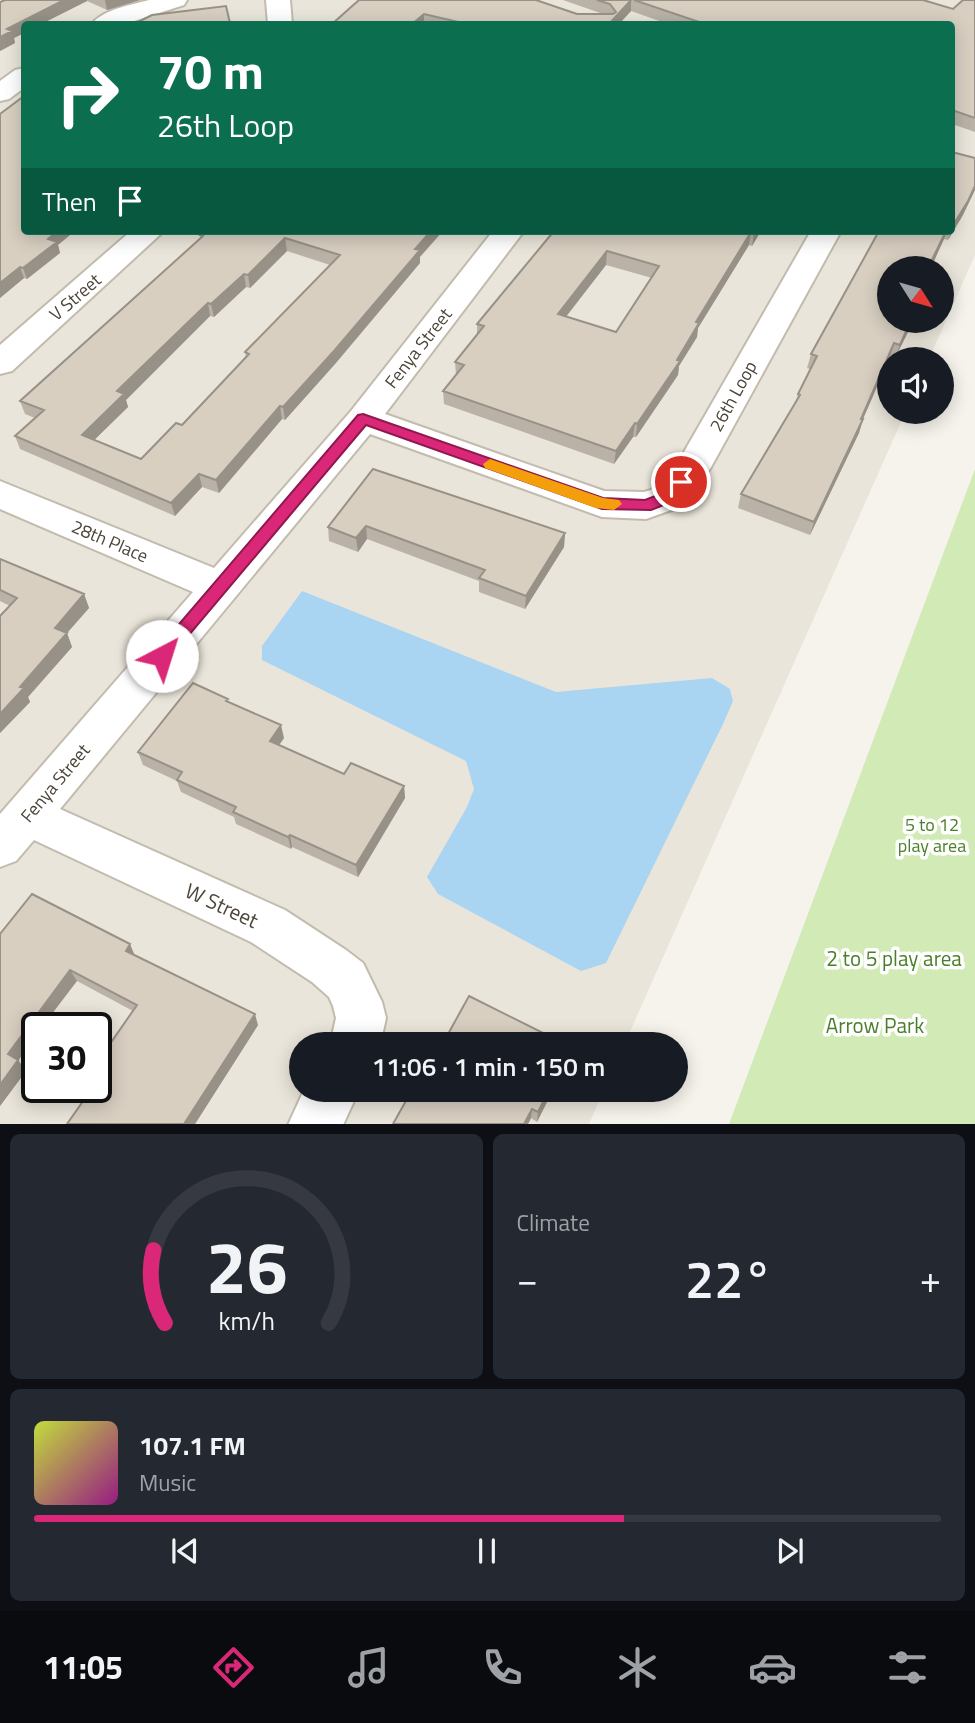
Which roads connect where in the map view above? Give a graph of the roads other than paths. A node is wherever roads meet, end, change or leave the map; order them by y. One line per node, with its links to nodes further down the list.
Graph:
1 (175, 0): 3 (street)
2 (278, 0): 4 (street)
3 (112, 21)
4 (280, 21)
5 (21, 78): 6 (street)
6 (0, 93)
7 (144, 235): 10 (street, V Street)
8 (506, 235): 11 (street, Fenya Street)
9 (824, 235): 11 (street, 26th Loop)
10 (0, 363)
11 (363, 419): 13 (street, Fenya Street)
12 (0, 494): 13 (street, 28th Place)
13 (221, 587): 14 (street, Fenya Street)
14 (14, 831): 15 (street, W Street)
15 (357, 1032)
16 (326, 1102): 17 (street)
17 (315, 1124)

